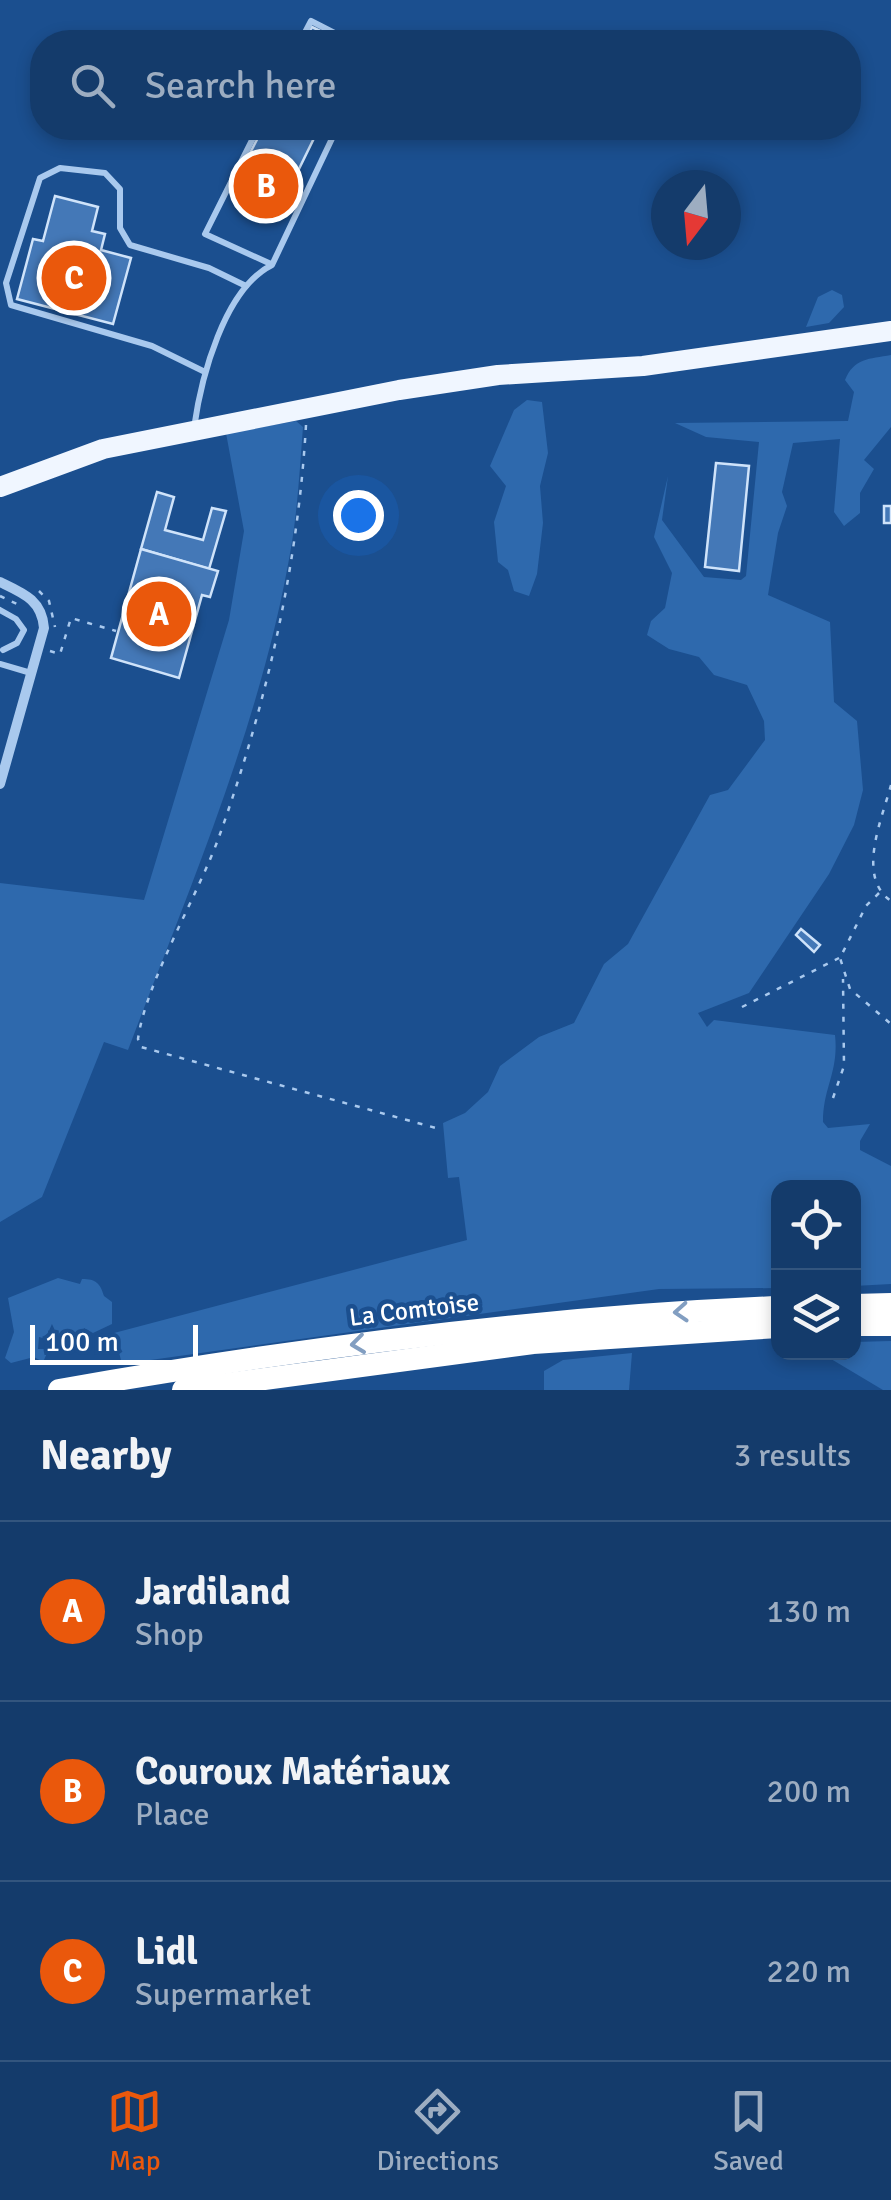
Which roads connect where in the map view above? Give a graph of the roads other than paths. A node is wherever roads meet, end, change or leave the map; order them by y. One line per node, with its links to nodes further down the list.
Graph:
1 (306, 30): 2 (lane)
2 (329, 30)
3 (252, 140): 5 (lane)
4 (331, 140): 5 (lane)
5 (272, 265): 6 (lane)
6 (246, 286): 8 (lane); 8 (lane)
7 (891, 331): 9 (main road)
8 (203, 371): 9 (lane)
9 (194, 430): 10 (main road)
10 (2, 487)
11 (0, 582): 15 (street)
12 (0, 610): 13 (lane)
13 (2, 647): 14 (lane)
14 (0, 663): 15 (lane)
15 (32, 674): 16 (street)
16 (0, 784)
17 (861, 1304): 18 (highway)
18 (891, 1304)
19 (771, 1307): 24 (highway, La Comtoise, one-way to 24)
20 (861, 1325): 21 (highway)
21 (891, 1325)
22 (771, 1327): 23 (highway, La Comtoise)
23 (533, 1344): 26 (highway, La Comtoise); 27 (highway)
24 (70, 1388): 25 (highway, La Comtoise)
25 (46, 1390)
26 (183, 1390)
27 (254, 1390)

